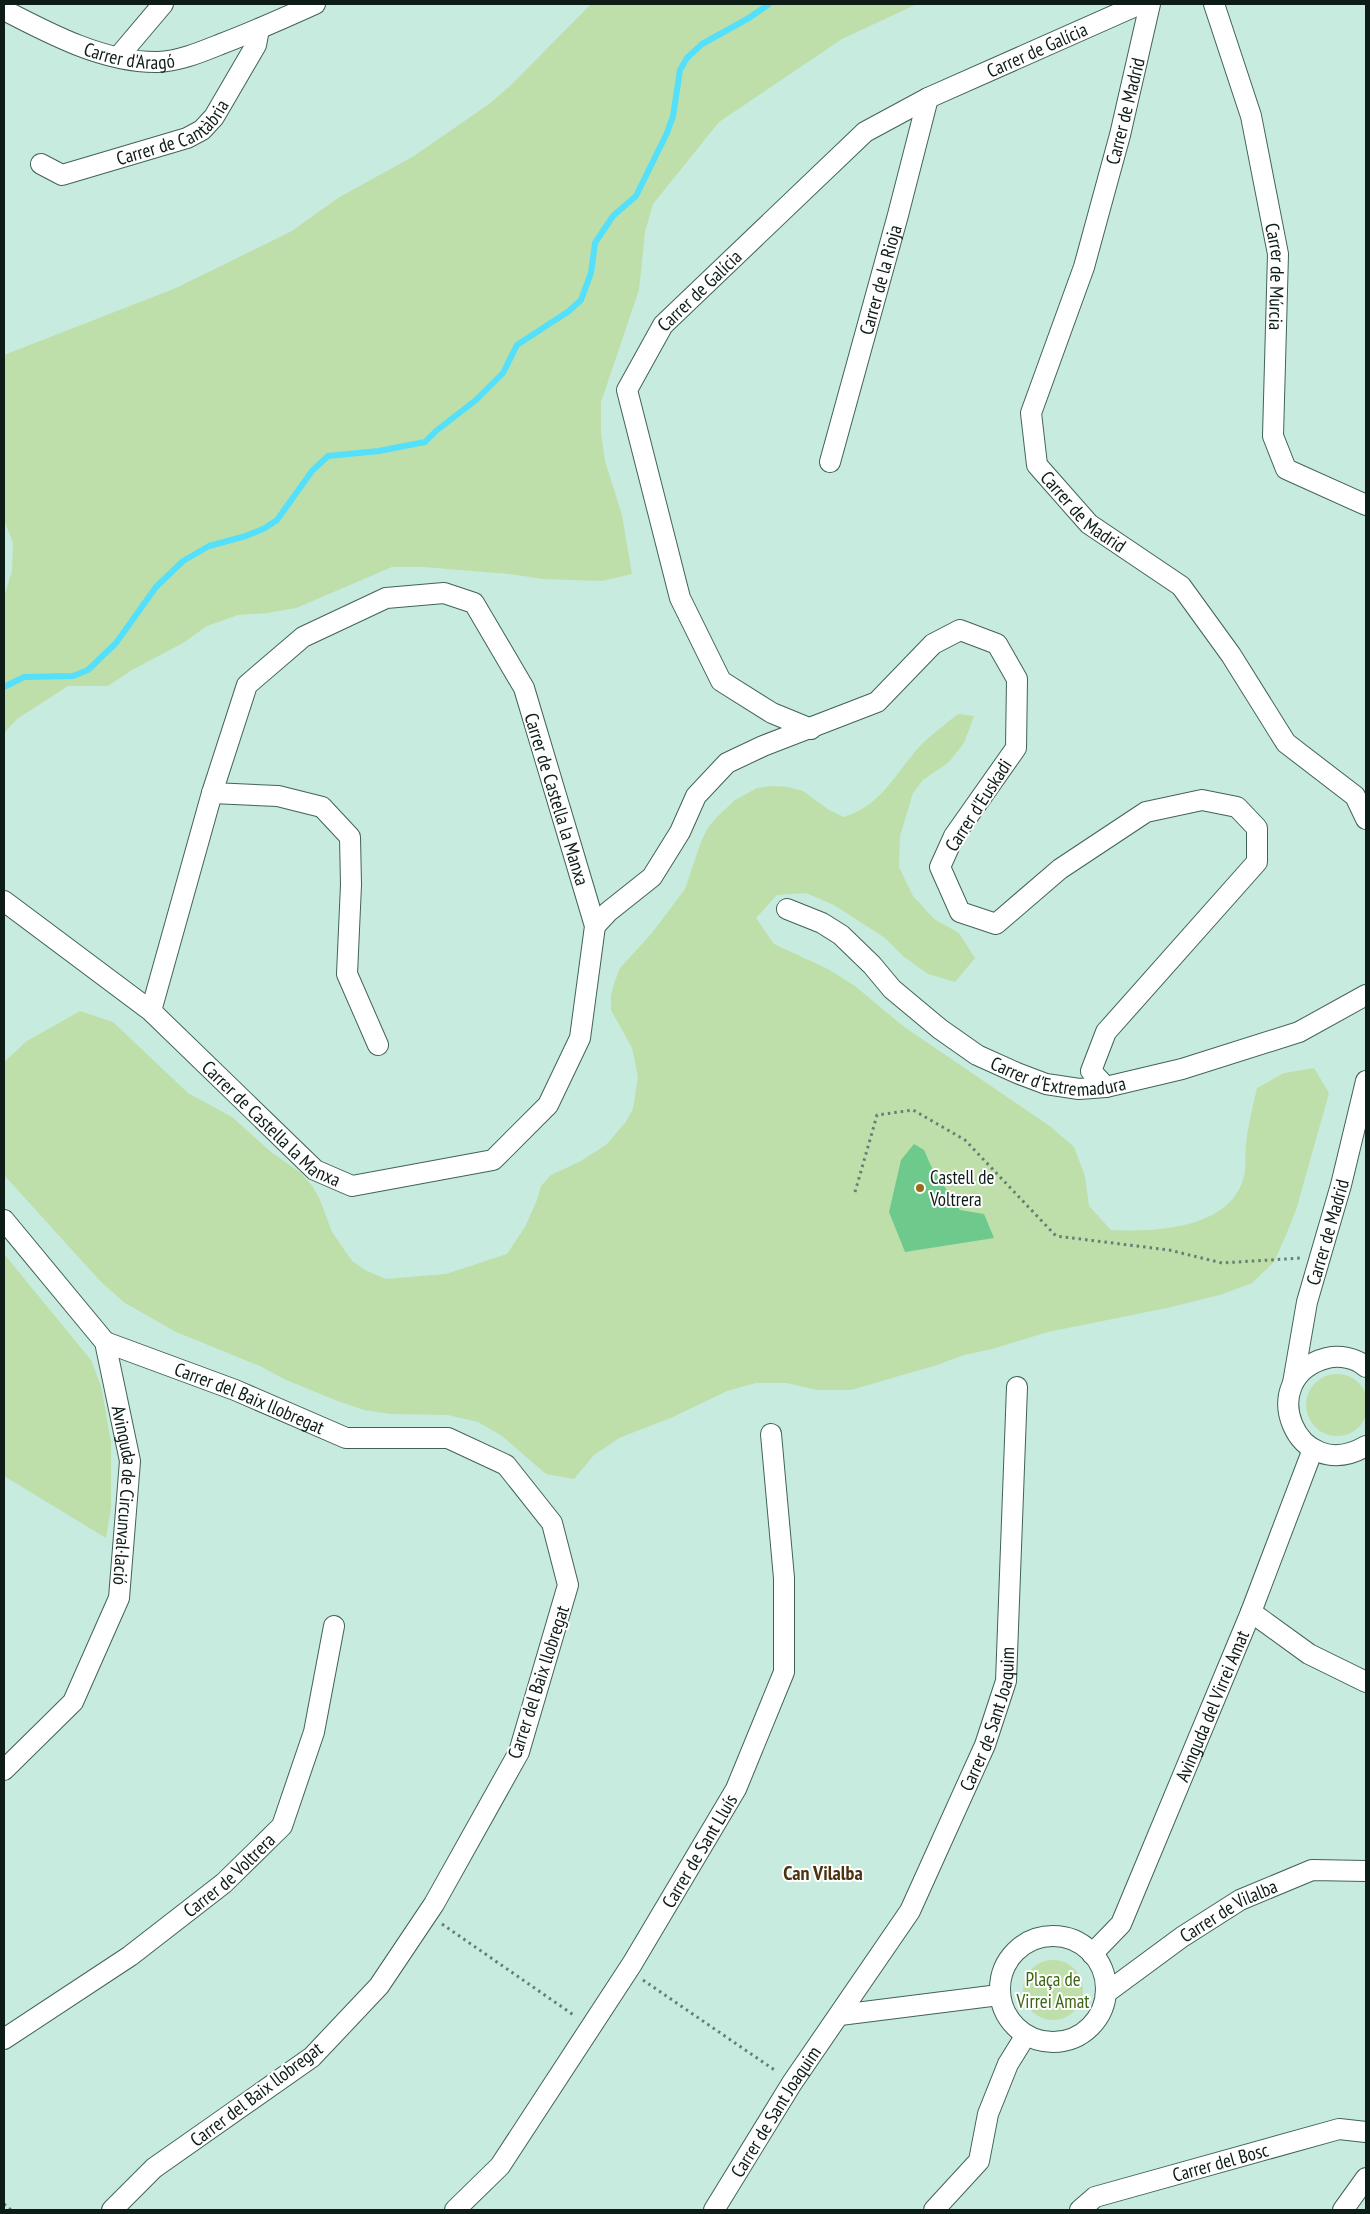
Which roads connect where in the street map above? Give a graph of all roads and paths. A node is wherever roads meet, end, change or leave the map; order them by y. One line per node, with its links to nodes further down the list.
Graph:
1 (163, 4): 8 (street)
2 (315, 4): 7 (street, Carrer d'Aragó)
3 (1140, 4): 9 (street, Carrer de Galícia)
4 (1150, 4): 15 (street, Carrer de Madrid)
5 (1214, 4): 12 (street, Carrer de Múrcia)
6 (4, 10): 8 (street, Carrer d'Aragó)
7 (259, 29): 8 (street, Carrer d'Aragó); 10 (street, Carrer de Cantàbria)
8 (119, 56)
9 (928, 98): 11 (street, Carrer de la Rioja); 13 (street, Carrer de Galícia)
10 (41, 164)
11 (830, 462)
12 (1366, 505)
13 (811, 729): 18 (street, Carrer d'Euskadi); 23 (street, Carrer d'Euskadi)
14 (212, 793): 18 (street, Carrer de Castella la Manxa); 20 (street, Carrer de Castella la Manxa); 21 (street)
15 (1366, 819)
16 (4, 900): 20 (street, Carrer de Castella la Manxa)
17 (787, 909): 23 (street, Carrer d'Extremadura)
18 (595, 926): 20 (street, Carrer de Castella la Manxa)
19 (1366, 995): 23 (street, Carrer d'Extremadura)
20 (151, 1011)
21 (378, 1045)
22 (1366, 1081): 26 (street, Carrer de Madrid)
23 (1106, 1087)
24 (855, 1192): 26 (path)
25 (4, 1220): 27 (street, Avinguda de Circunval·lació)
26 (1318, 1264): 29 (street, Carrer de Madrid)
27 (105, 1342): 37 (street, Avinguda de Circunval·lació); 39 (street, Carrer del Baix llobregat)
28 (1366, 1367): 29 (street)
29 (1293, 1383): 33 (street, Carrer de Madrid)
30 (1017, 1386): 44 (street, Carrer de Sant Joaquim)
31 (770, 1434): 41 (street, Carrer de Sant Lluís)
32 (1366, 1446): 33 (street)
33 (1313, 1449): 34 (street, Avinguda del Virrei Amat)
34 (1251, 1612): 36 (street); 40 (street, Avinguda del Virrei Amat)
35 (334, 1626): 47 (street, Carrer de Voltrera)
36 (1366, 1682)
37 (4, 1770)
38 (1366, 1871): 42 (street, Carrer de Vilalba)
39 (427, 1914): 45 (path); 53 (street, Carrer del Baix llobregat)
40 (1092, 1954): 42 (street); 43 (street)
41 (627, 1972): 45 (street, Carrer de Sant Lluís); 48 (path)
42 (1106, 1993): 46 (street)
43 (1000, 1995): 44 (street); 46 (street)
44 (840, 2015): 48 (street, Carrer de Sant Joaquim)
45 (591, 2027): 54 (street, Carrer de Sant Lluís)
46 (1026, 2035): 56 (street)
47 (4, 2039)
48 (792, 2083): 55 (street, Carrer de Sant Joaquim)
49 (1366, 2132): 57 (street, Carrer del Bosc)
50 (1366, 2178): 58 (street)
51 (4, 2204): 52 (path)
52 (11, 2210)
53 (112, 2210)
54 (454, 2210)
55 (714, 2210)
56 (934, 2210)
57 (1080, 2210)
58 (1343, 2210)

